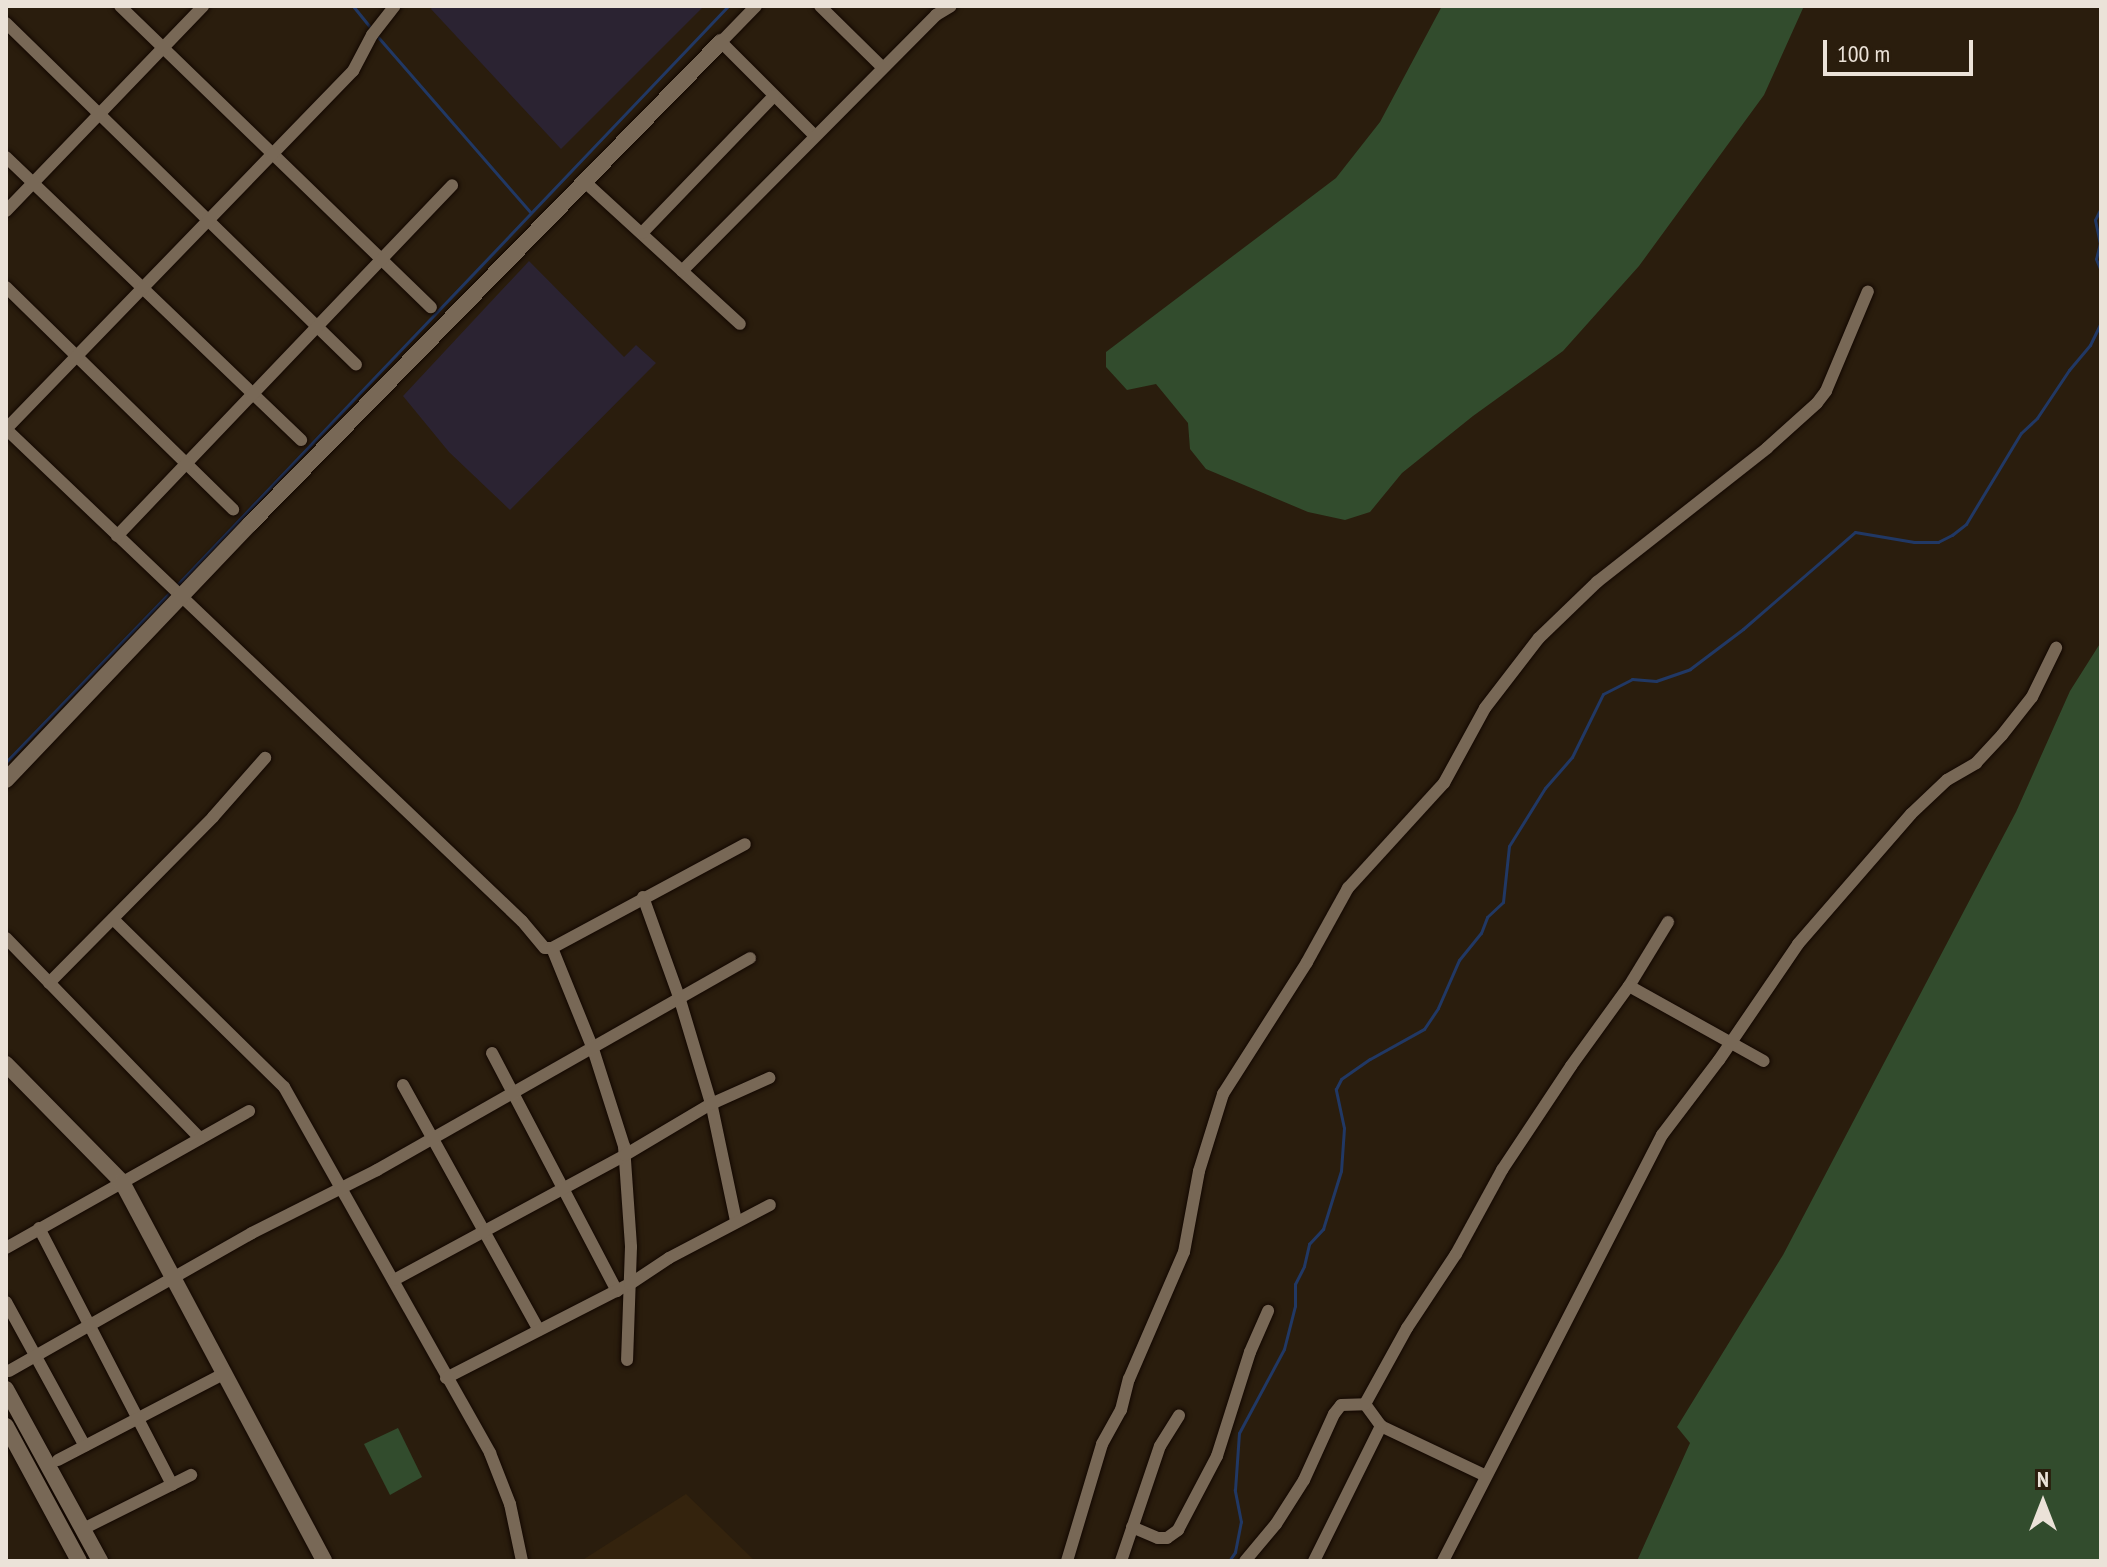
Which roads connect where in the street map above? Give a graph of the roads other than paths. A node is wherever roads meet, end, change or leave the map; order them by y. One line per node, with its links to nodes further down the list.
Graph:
1 (120, 6): 9 (street)
2 (203, 6): 9 (street)
3 (395, 6): 14 (street)
4 (756, 6): 8 (street)
5 (820, 6): 10 (street)
6 (951, 6): 10 (street)
7 (6, 23): 12 (street)
8 (721, 42): 11 (street); 16 (street)
9 (163, 48): 12 (street); 14 (street)
10 (883, 68): 13 (street)
11 (774, 96): 13 (street); 21 (street)
12 (99, 114): 17 (street); 20 (street)
13 (815, 136): 23 (street)
14 (273, 154): 20 (street); 22 (street)
15 (6, 157): 17 (street)
16 (585, 182): 21 (street); 38 (street)
17 (33, 183): 19 (street); 25 (street)
18 (452, 185): 22 (street)
19 (6, 211)
20 (208, 220): 25 (street); 29 (street)
21 (642, 233): 23 (street)
22 (382, 259): 27 (street); 29 (street)
23 (682, 271): 28 (street)
24 (6, 287): 30 (street)
25 (143, 288): 30 (street); 32 (street)
26 (1868, 291): 103 (street)
27 (431, 307)
28 (740, 324)
29 (317, 326): 31 (street); 32 (street)
30 (77, 356): 33 (street); 35 (street)
31 (356, 364)
32 (251, 392): 34 (street); 35 (street)
33 (6, 429): 37 (street)
34 (301, 440)
35 (185, 462): 36 (street); 37 (street)
36 (233, 509)
37 (117, 536): 38 (street)
38 (176, 590): 41 (street); 47 (street)
39 (2056, 648): 52 (street)
40 (265, 758): 44 (street)
41 (6, 780)
42 (745, 844): 43 (street)
43 (643, 897): 47 (street); 51 (street)
44 (113, 919): 49 (street); 66 (street)
45 (1668, 922): 50 (street)
46 (6, 938): 49 (street)
47 (552, 948): 53 (street)
48 (750, 958): 51 (street)
49 (49, 983): 63 (street)
50 (1629, 986): 52 (street); 87 (street)
51 (680, 1000): 53 (street); 60 (street)
52 (1732, 1041): 55 (street); 95 (street)
53 (593, 1049): 59 (street); 64 (street)
54 (492, 1053): 59 (street)
55 (1764, 1061)
56 (6, 1064): 65 (street)
57 (769, 1078): 60 (street)
58 (403, 1085): 62 (street)
59 (511, 1091): 62 (street); 67 (street)
60 (711, 1104): 64 (street); 69 (street)
61 (249, 1111): 63 (street)
62 (432, 1137): 66 (street); 71 (street)
63 (200, 1138): 65 (street)
64 (625, 1155): 67 (street); 75 (street)
65 (122, 1182): 70 (street); 73 (street)
66 (343, 1187): 73 (street); 74 (street)
67 (561, 1187): 71 (street); 76 (street)
68 (770, 1205): 69 (street)
69 (736, 1221): 75 (street)
70 (39, 1228): 72 (street); 79 (street)
71 (483, 1230): 74 (street); 80 (street)
72 (6, 1248)
73 (173, 1278): 79 (street); 84 (street)
74 (394, 1280): 85 (street)
75 (630, 1284): 76 (street); 82 (street)
76 (617, 1291): 80 (street)
77 (6, 1302): 81 (street)
78 (1268, 1311): 97 (street)
79 (90, 1324): 81 (street); 89 (street)
80 (539, 1330): 85 (street)
81 (34, 1354): 83 (street); 92 (street)
82 (627, 1360)
83 (9, 1371)
84 (223, 1374): 89 (street); 101 (street)
85 (446, 1378): 102 (street)
86 (6, 1389): 98 (street)
87 (1365, 1404): 91 (street); 105 (street)
88 (1179, 1415): 97 (street)
89 (138, 1418): 92 (street); 96 (street)
90 (6, 1426): 99 (street)
91 (1381, 1426): 95 (street); 106 (street)
92 (85, 1446): 93 (street)
93 (58, 1460)
94 (191, 1475): 96 (street)
95 (1484, 1475): 107 (street)
96 (172, 1485): 98 (street)
97 (1132, 1527): 104 (street)
98 (83, 1529): 100 (street)
99 (79, 1561)
100 (100, 1561)
101 (324, 1561)
102 (522, 1561)
103 (1067, 1561)
104 (1121, 1561)
105 (1245, 1561)
106 (1314, 1561)
107 (1443, 1561)

